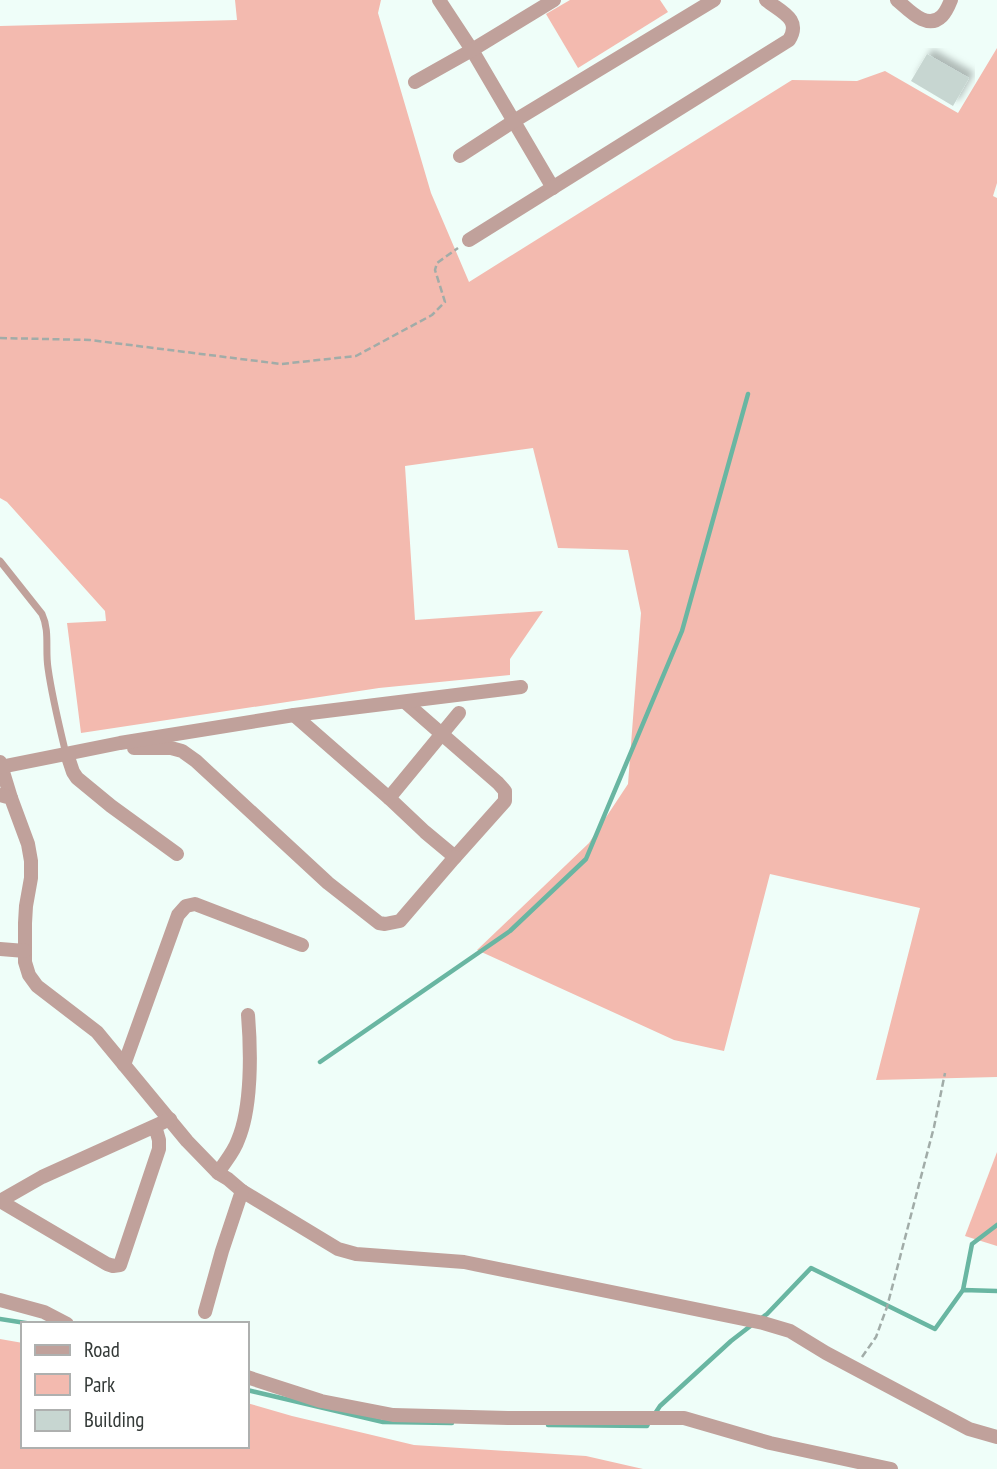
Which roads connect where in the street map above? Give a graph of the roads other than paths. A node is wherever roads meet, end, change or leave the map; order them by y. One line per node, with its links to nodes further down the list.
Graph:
1 (439, 0): 7 (street)
2 (554, 0): 7 (street)
3 (714, 0): 9 (street)
4 (766, 0): 11 (street)
5 (897, 0): 6 (street)
6 (951, 0)
7 (472, 50): 8 (street); 9 (street)
8 (415, 82)
9 (514, 121): 10 (street); 11 (street)
10 (460, 156)
11 (553, 188): 12 (street)
12 (469, 240)
13 (0, 561): 20 (lane)
14 (521, 687): 15 (street)
15 (405, 702): 17 (street); 18 (street)
16 (459, 713): 18 (street)
17 (294, 715): 19 (street); 23 (street)
18 (443, 735): 23 (street); 25 (street)
19 (120, 743): 20 (street); 25 (street)
20 (66, 754): 21 (street); 24 (street)
21 (1, 765): 22 (street)
22 (6, 797): 28 (street)
23 (389, 798): 25 (street)
24 (177, 854)
25 (455, 856)
26 (302, 945): 30 (street)
27 (0, 949): 28 (street)
28 (25, 951): 30 (street)
29 (248, 1015): 33 (street)
30 (124, 1065): 31 (street)
31 (170, 1119): 32 (street); 33 (street)
32 (155, 1126): 32 (street)
33 (218, 1173): 34 (street)
34 (242, 1191): 36 (street); 39 (street)
35 (0, 1300): 37 (street)
36 (205, 1312)
37 (63, 1322)
38 (248, 1377): 40 (street)
39 (997, 1437)
40 (891, 1469)

